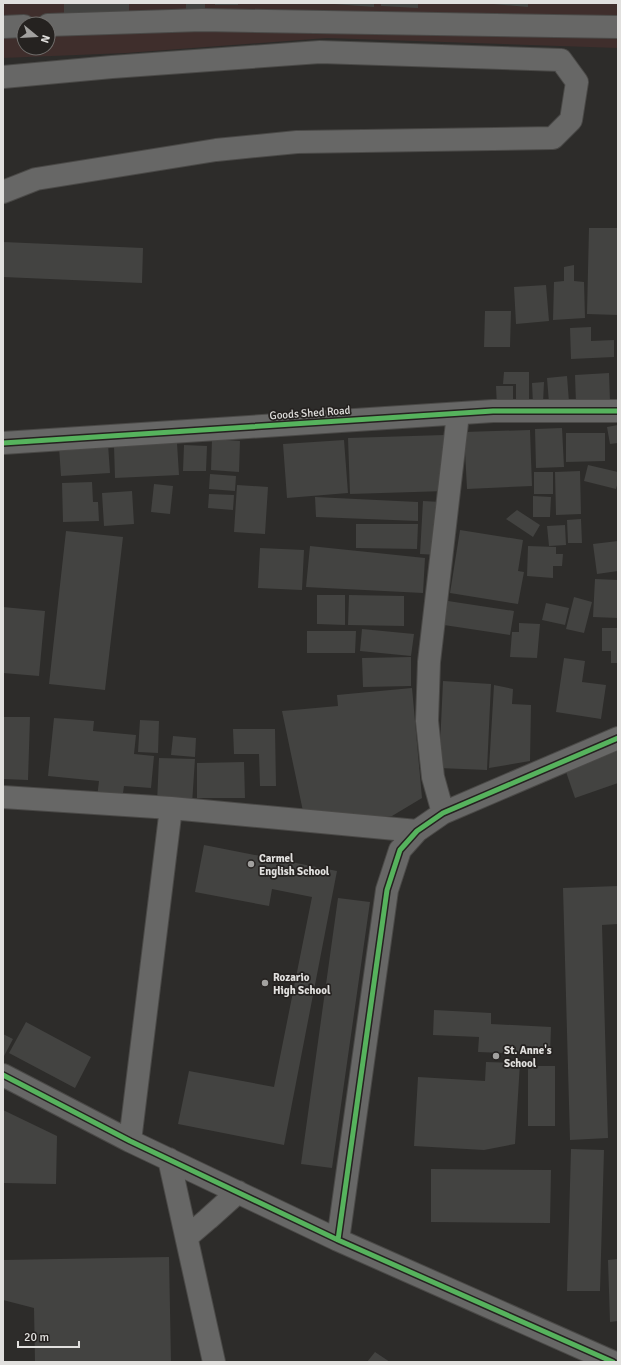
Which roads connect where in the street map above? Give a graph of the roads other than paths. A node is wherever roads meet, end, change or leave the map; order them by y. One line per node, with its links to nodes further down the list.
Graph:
1 (56, 25): 4 (street)
2 (16, 26): 3 (street)
3 (3, 27)
4 (618, 27)
5 (3, 77): 6 (street)
6 (3, 192)
7 (618, 412): 8 (street, Goods Shed Road)
8 (458, 414): 9 (street, Goods Shed Road); 13 (street)
9 (3, 443)
10 (618, 738): 13 (street)
11 (3, 797): 12 (street)
12 (171, 808): 14 (street); 16 (street)
13 (443, 814): 14 (street)
14 (417, 831): 20 (street)
15 (3, 1075): 16 (street)
16 (130, 1141): 17 (street)
17 (169, 1159): 18 (street); 19 (street)
18 (238, 1192): 19 (street); 20 (street)
19 (187, 1236): 21 (street)
20 (338, 1240): 22 (street)
21 (214, 1362)
22 (613, 1362)

